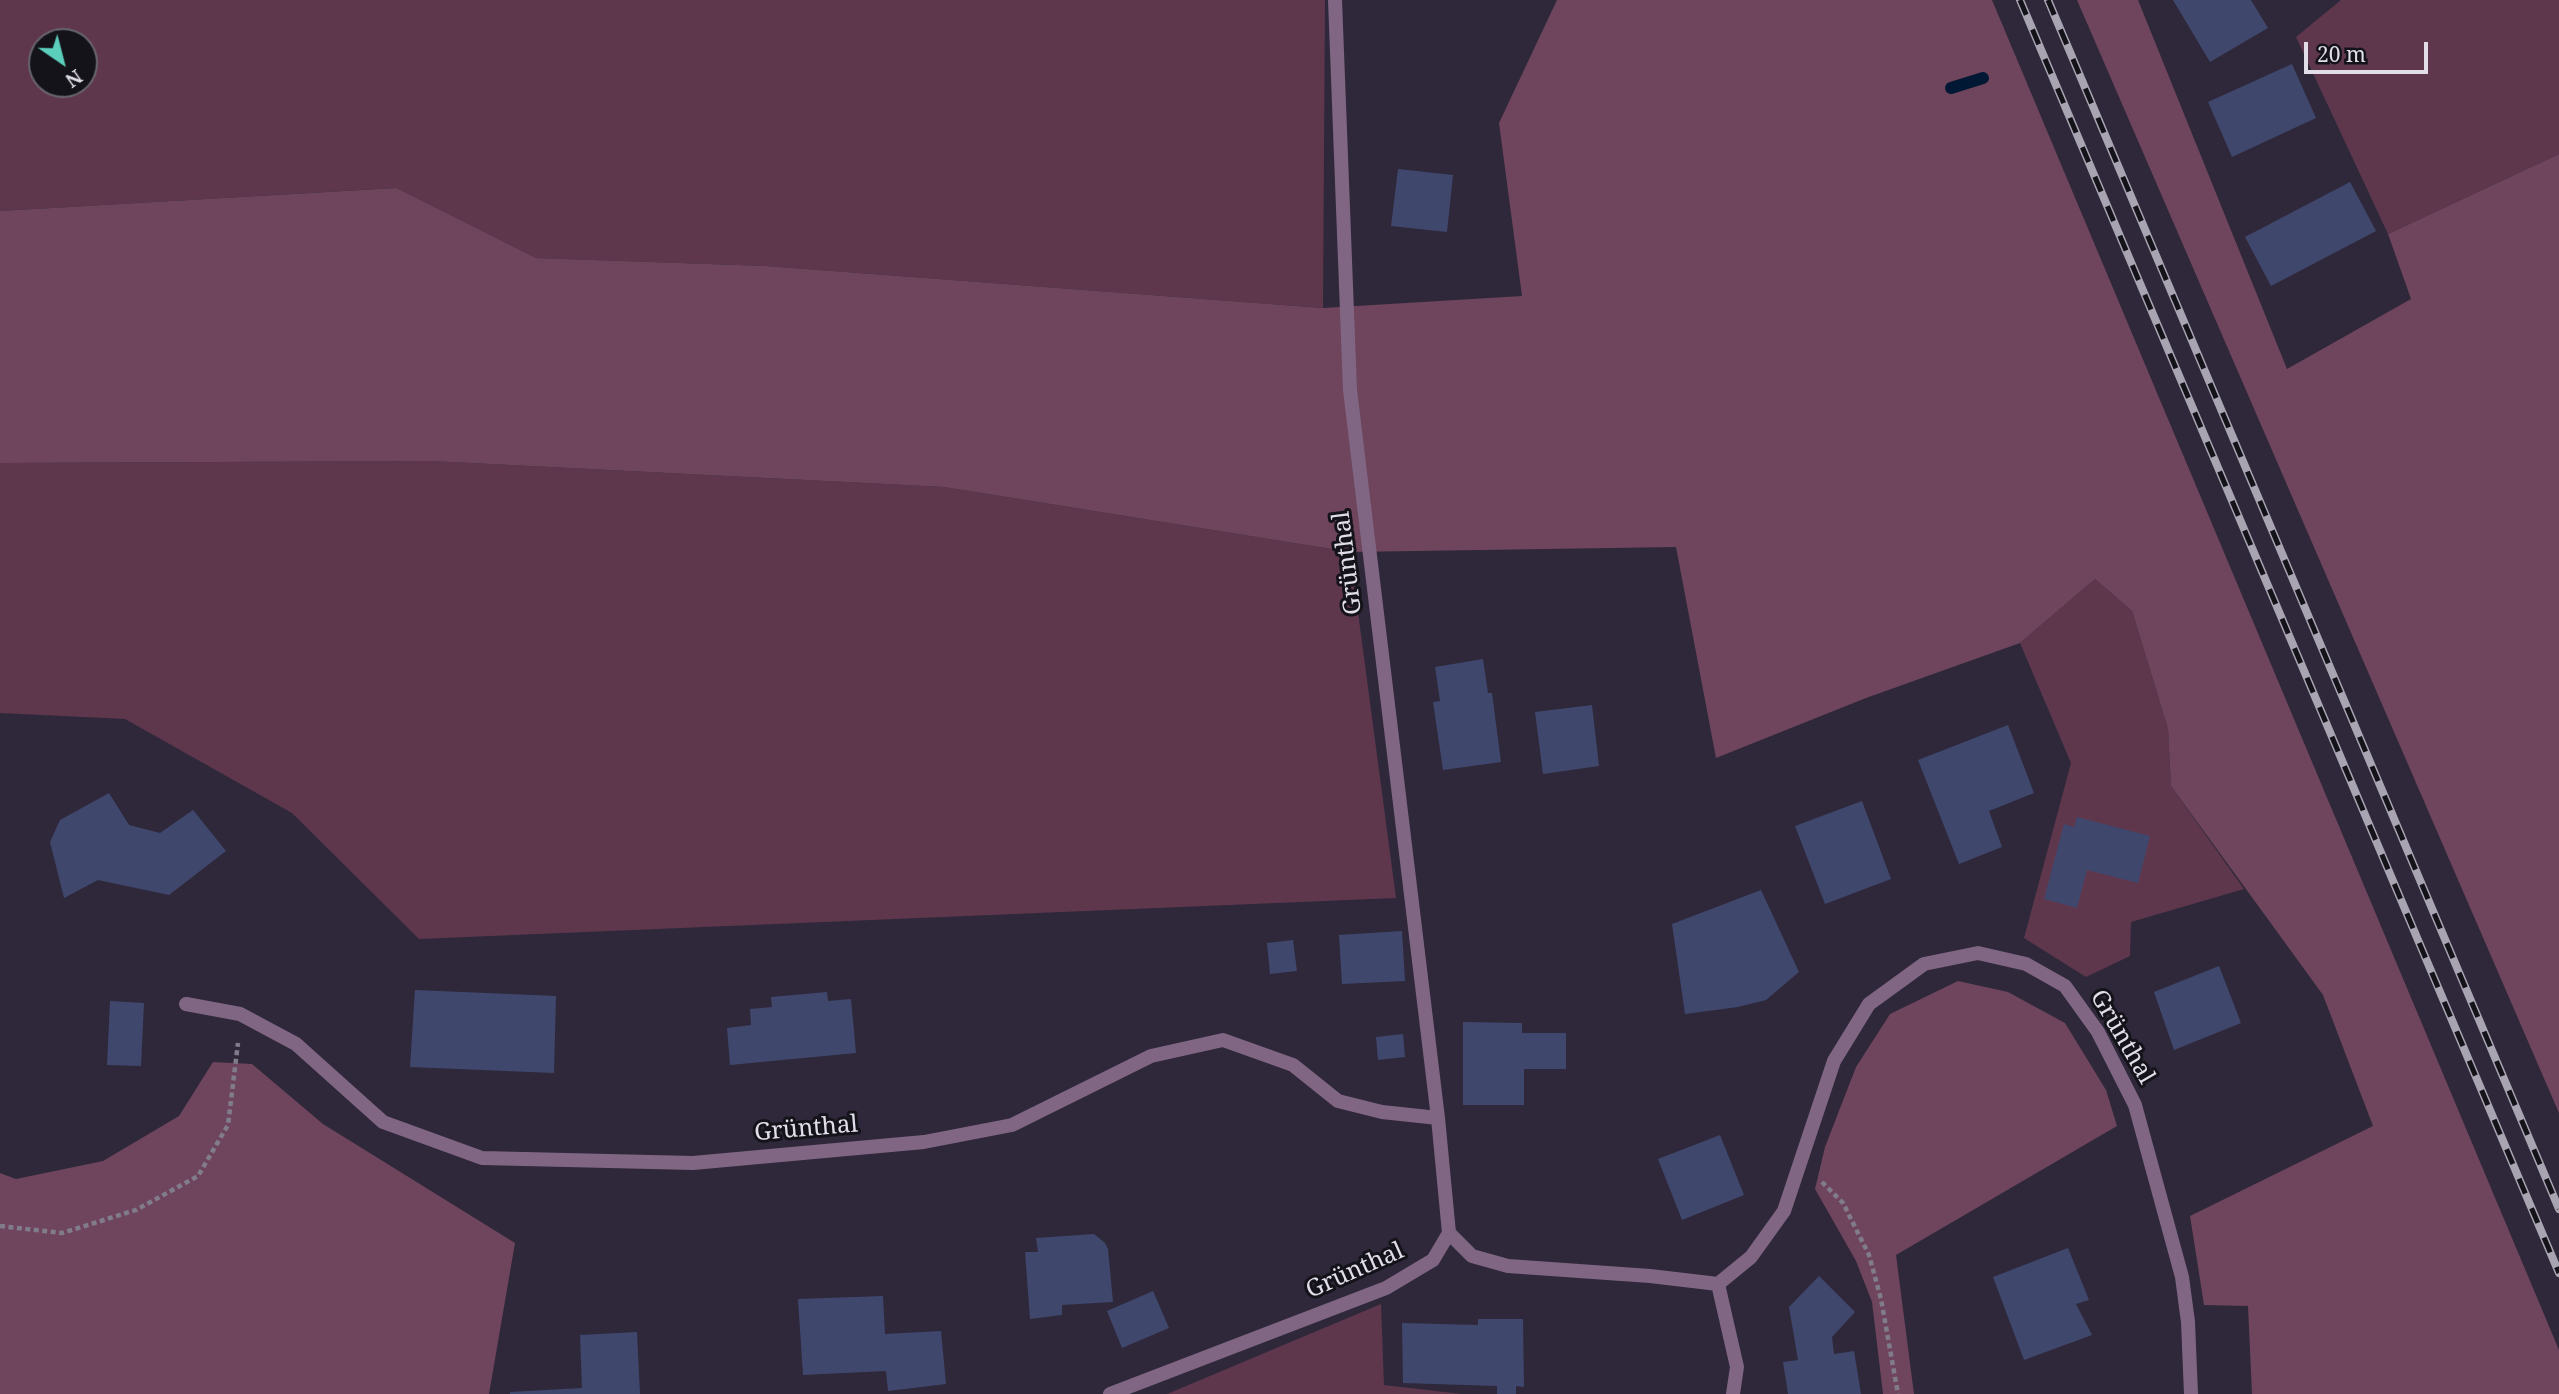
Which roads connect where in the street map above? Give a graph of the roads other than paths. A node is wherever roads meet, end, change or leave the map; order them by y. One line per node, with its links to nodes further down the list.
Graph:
1 (1335, 0): 3 (street, Grünthal)
2 (186, 1004): 3 (street, Grünthal)
3 (1438, 1118): 4 (street, Grünthal)
4 (1449, 1233): 5 (street); 6 (street, Grünthal)
5 (1718, 1284): 7 (street); 8 (street, Grünthal)
6 (1110, 1394)
7 (1734, 1394)
8 (2191, 1394)

